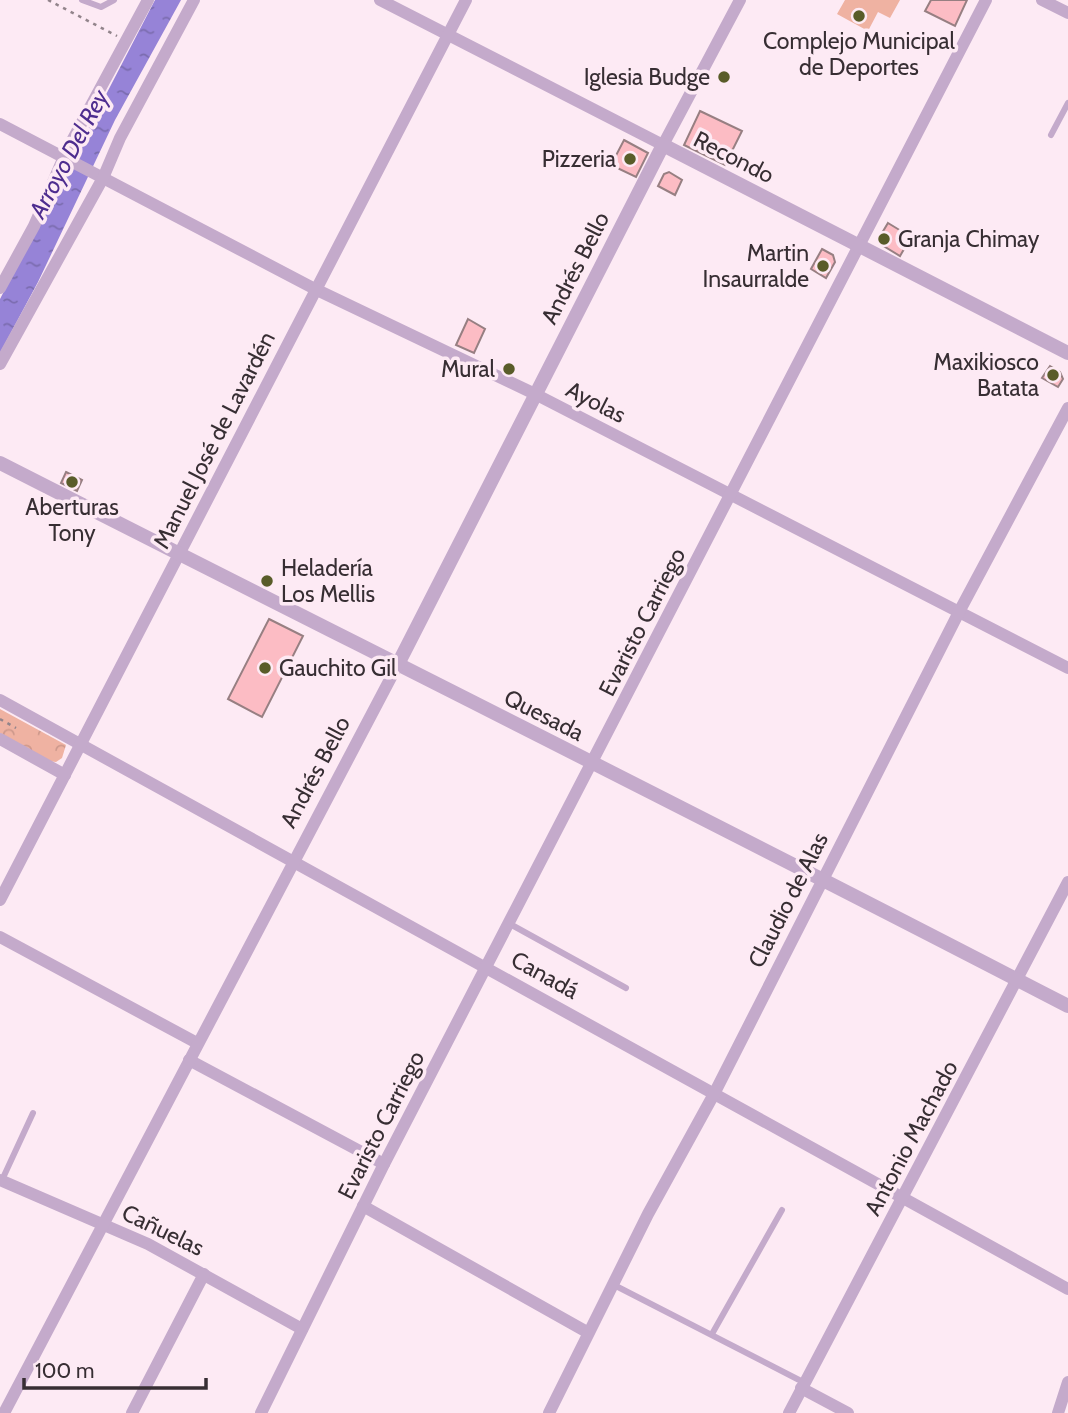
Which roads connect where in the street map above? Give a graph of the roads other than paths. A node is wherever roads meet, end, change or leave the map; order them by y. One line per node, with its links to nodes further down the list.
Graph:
1 (82, 0): 2 (lane)
2 (114, 0)
3 (148, 0): 16 (street)
4 (194, 0): 17 (street)
5 (380, 0): 11 (street, Recondo)
6 (466, 0): 11 (street, Manuel José de Lavardén)
7 (740, 0): 15 (street, Andrés Bello)
8 (986, 0): 18 (street, Evaristo Carriego)
9 (1042, 0): 10 (street)
10 (1068, 13)
11 (447, 36): 15 (street, Recondo); 20 (street, Manuel José de Lavardén)
12 (1068, 103): 14 (lane)
13 (0, 124): 16 (street, Ayolas)
14 (1051, 135)
15 (663, 145): 18 (street, Recondo); 23 (street, Andrés Bello)
16 (66, 159): 17 (street, Ayolas); 19 (street)
17 (100, 177): 20 (street, Ayolas); 22 (street)
18 (860, 247): 21 (street, Recondo); 26 (street, Evaristo Carriego)
19 (0, 288)
20 (316, 289): 23 (street, Ayolas); 27 (street, Manuel José de Lavardén)
21 (1068, 353)
22 (0, 364)
23 (535, 394): 26 (street, Ayolas); 29 (street, Andrés Bello)
24 (1068, 408): 28 (street, Claudio de Alas)
25 (0, 463): 27 (street, Quesada)
26 (731, 495): 28 (street, Ayolas); 34 (street, Evaristo Carriego)
27 (178, 554): 29 (street, Quesada); 33 (street, Manuel José de Lavardén)
28 (959, 612): 30 (street, Ayolas); 37 (street, Claudio de Alas)
29 (397, 666): 34 (street, Quesada); 36 (street, Andrés Bello)
30 (1068, 668)
31 (0, 700): 33 (street, Canadá)
32 (7, 743): 35 (street)
33 (81, 745): 35 (street, Manuel José de Lavardén); 36 (street, Canadá)
34 (592, 765): 37 (street, Quesada); 40 (street, Evaristo Carriego)
35 (65, 775): 39 (street, Manuel José de Lavardén)
36 (293, 862): 42 (street, Canadá); 46 (street, Andrés Bello)
37 (822, 877): 43 (street, Quesada); 48 (street, Claudio de Alas)
38 (1068, 882): 43 (street, Antonio Machado)
39 (0, 900)
40 (510, 923): 42 (street, Evaristo Carriego); 44 (lane)
41 (0, 937): 46 (street)
42 (487, 966): 48 (street, Canadá); 50 (street, Evaristo Carriego)
43 (1018, 980): 45 (street, Quesada); 52 (street, Antonio Machado)
44 (626, 988)
45 (1068, 1006)
46 (197, 1043): 47 (street, Andrés Bello)
47 (188, 1060): 50 (street); 55 (street, Andrés Bello)
48 (714, 1094): 52 (street, Canadá); 57 (street, Claudio de Alas)
49 (33, 1112): 51 (lane)
50 (384, 1164): 53 (street, Evaristo Carriego)
51 (1, 1180): 55 (street, Cañuelas)
52 (904, 1197): 58 (street, Canadá); 63 (street, Antonio Machado)
53 (363, 1206): 59 (street, Evaristo Carriego); 60 (street)
54 (782, 1210): 61 (lane)
55 (103, 1225): 56 (street, Cañuelas); 64 (street, Andrés Bello)
56 (204, 1273): 59 (street, Cañuelas); 65 (street)
57 (612, 1284): 60 (street, Claudio de Alas); 61 (lane)
58 (1068, 1289)
59 (302, 1329): 66 (street, Evaristo Carriego)
60 (587, 1332): 67 (street, Claudio de Alas)
61 (712, 1334): 63 (lane)
62 (1068, 1382): 70 (street)
63 (803, 1386): 68 (street, Antonio Machado); 69 (street)
64 (6, 1410)
65 (132, 1413)
66 (261, 1413)
67 (549, 1413)
68 (789, 1413)
69 (848, 1413)
70 (1058, 1413)

